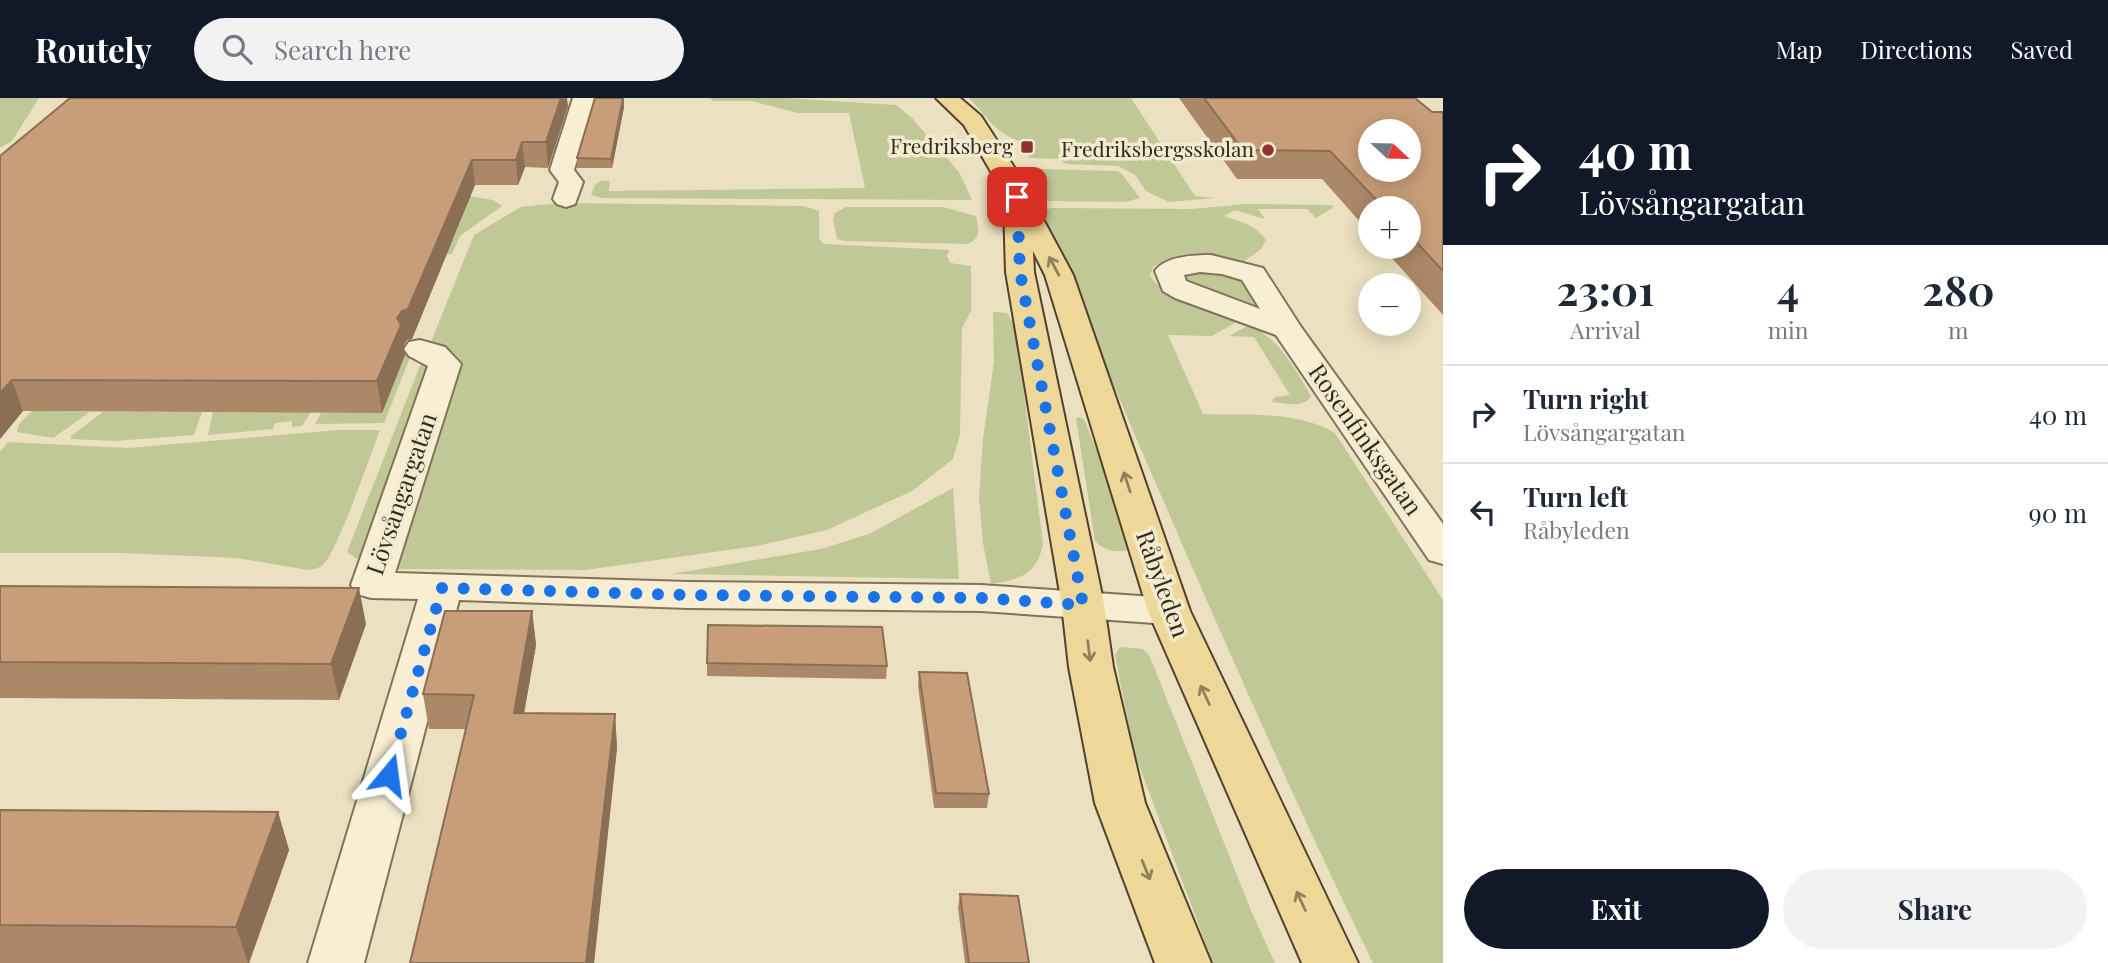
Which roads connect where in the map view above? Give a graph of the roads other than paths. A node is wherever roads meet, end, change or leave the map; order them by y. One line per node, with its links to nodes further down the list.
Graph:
1 (584, 98): 4 (street)
2 (947, 98): 3 (main road, Råbyleden)
3 (1017, 197): 9 (main road, Råbyleden); 10 (main road, Råbyleden, one-way to 3)
4 (566, 199)
5 (1287, 329): 7 (street, Rosenfinksgatan)
6 (420, 349): 8 (street, Lövsångargatan)
7 (1443, 552)
8 (442, 588): 9 (street, Lövsångargatan); 11 (street)
9 (1083, 605): 10 (street, Lövsångargatan); 12 (main road, Råbyleden, one-way to 12)
10 (1169, 611): 13 (main road, Råbyleden, one-way to 10)
11 (336, 963)
12 (1183, 963)
13 (1330, 963)

